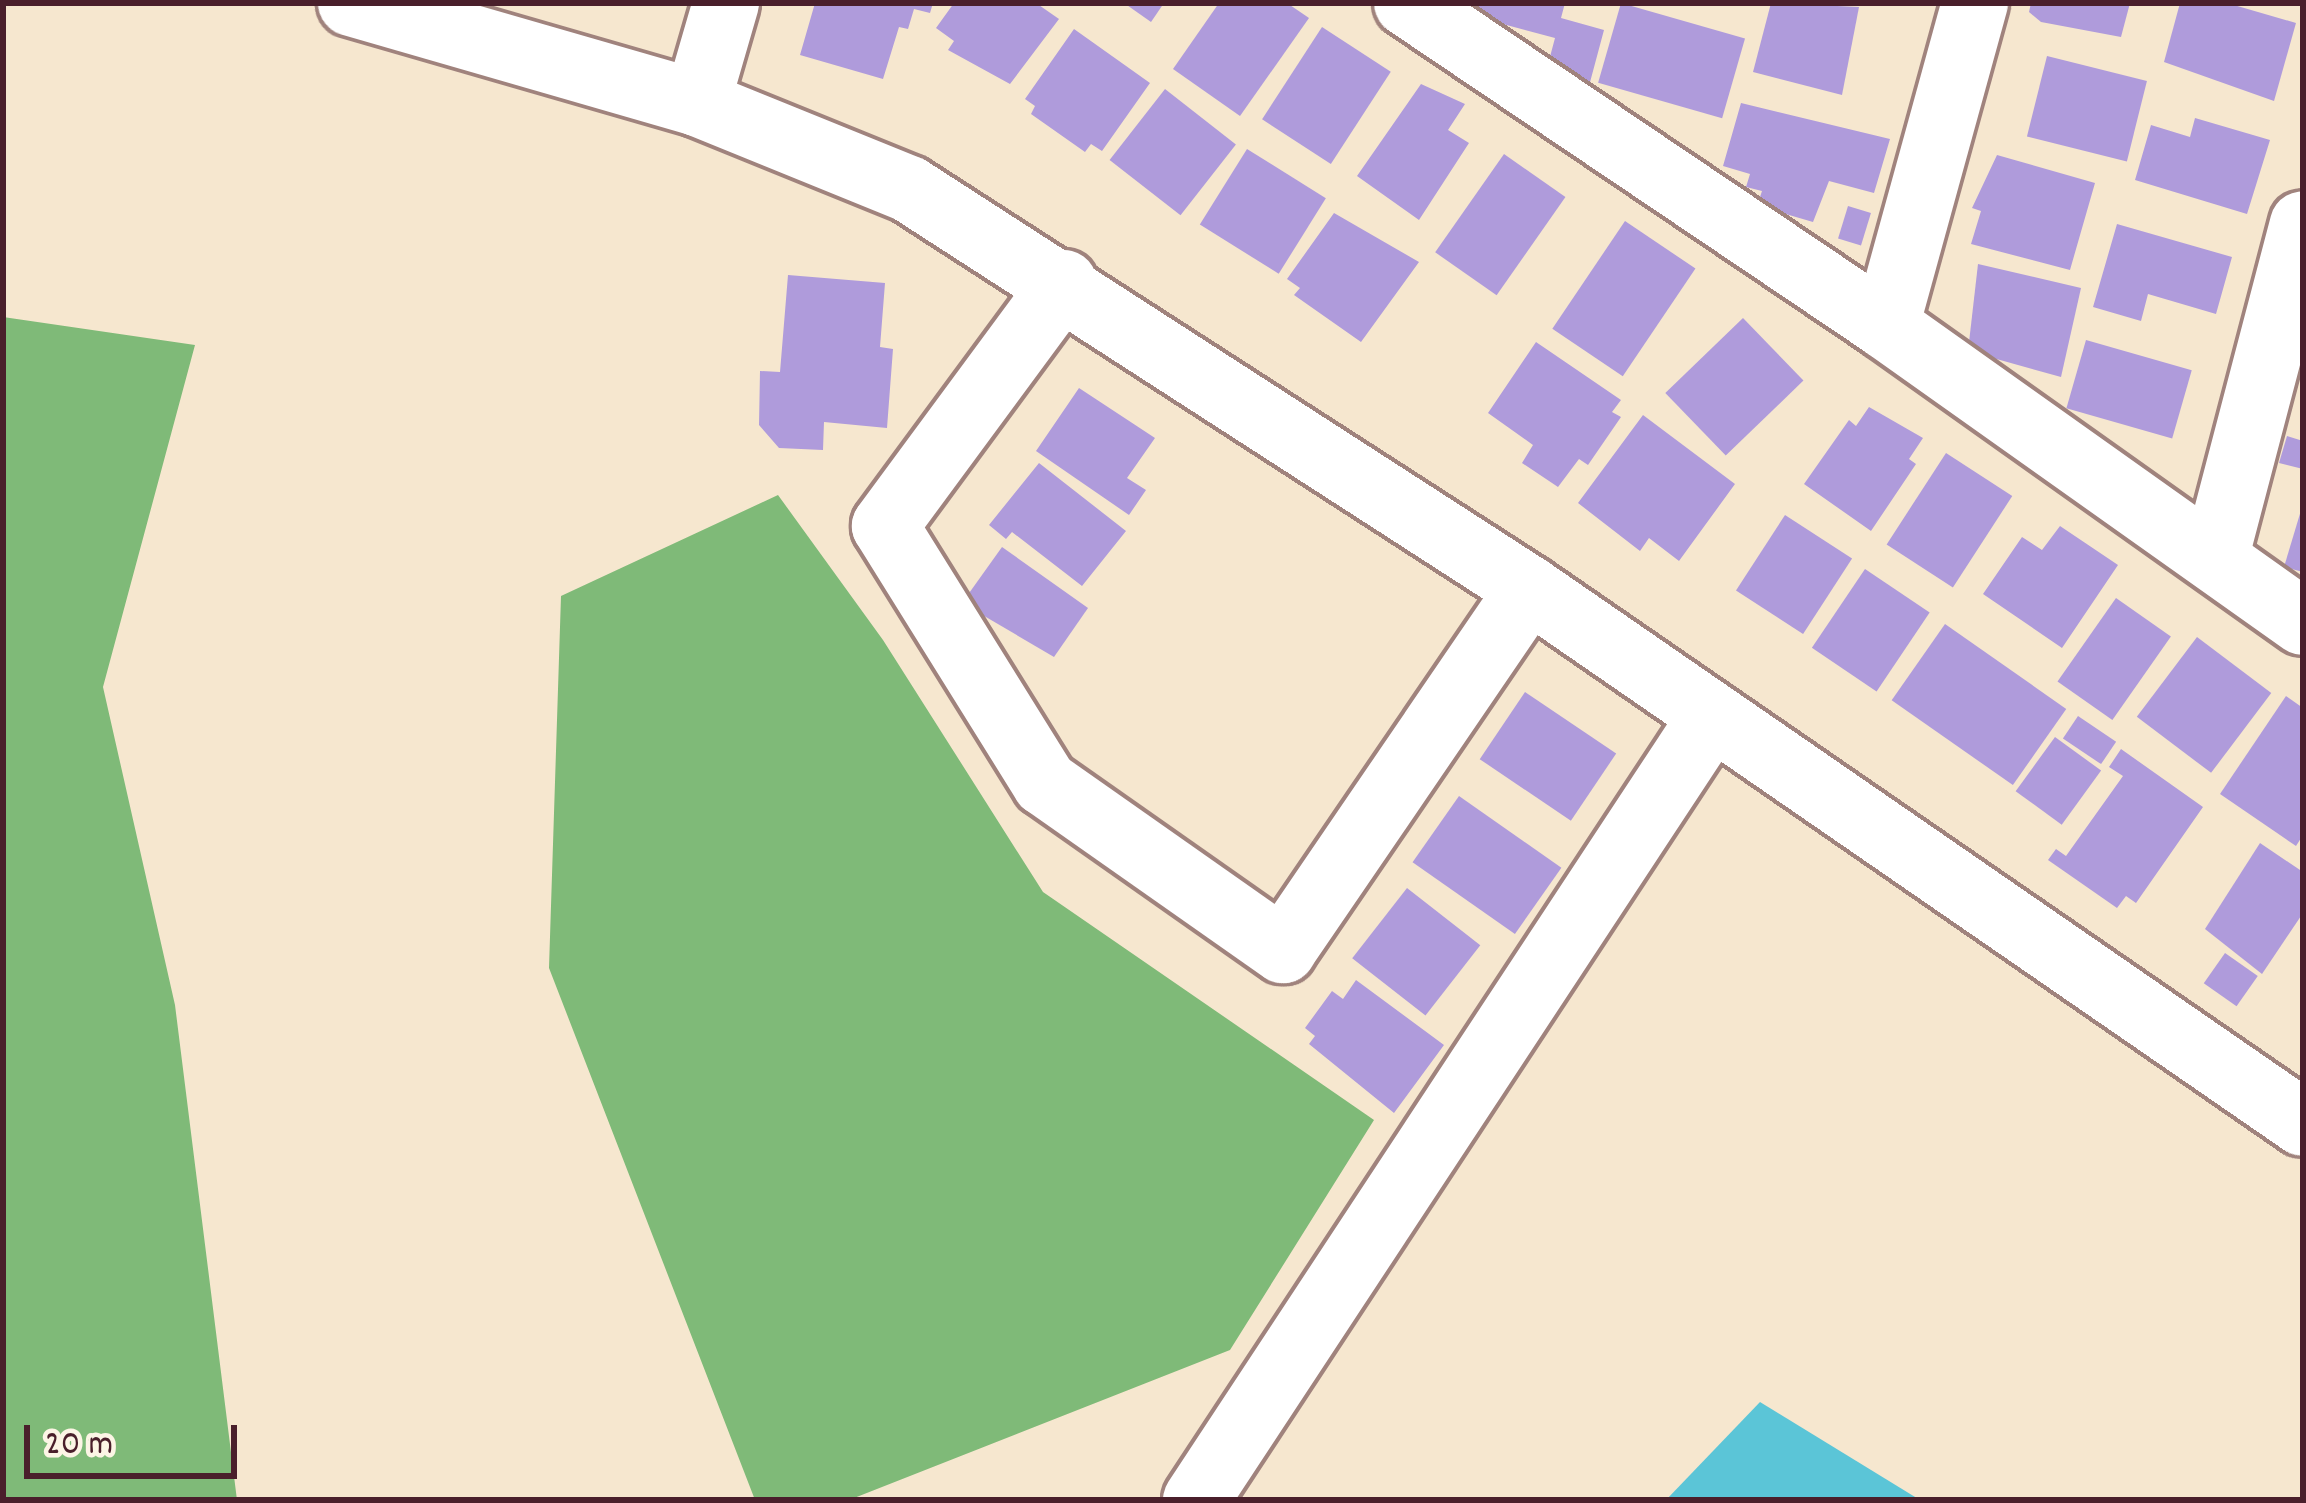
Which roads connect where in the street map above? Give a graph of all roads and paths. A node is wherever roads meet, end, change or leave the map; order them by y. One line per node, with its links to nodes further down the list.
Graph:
1 (351, 3): 5 (street)
2 (726, 3): 5 (street)
3 (1407, 3): 8 (street)
4 (1975, 3): 8 (street)
5 (697, 103): 7 (street)
6 (2303, 224): 9 (street)
7 (1064, 283): 10 (street); 10 (street)
8 (1886, 326): 9 (street)
9 (2215, 559): 11 (street)
10 (1529, 589): 12 (street)
11 (2303, 622)
12 (1712, 716): 13 (street); 14 (street)
13 (2303, 1123)
14 (1196, 1500)

